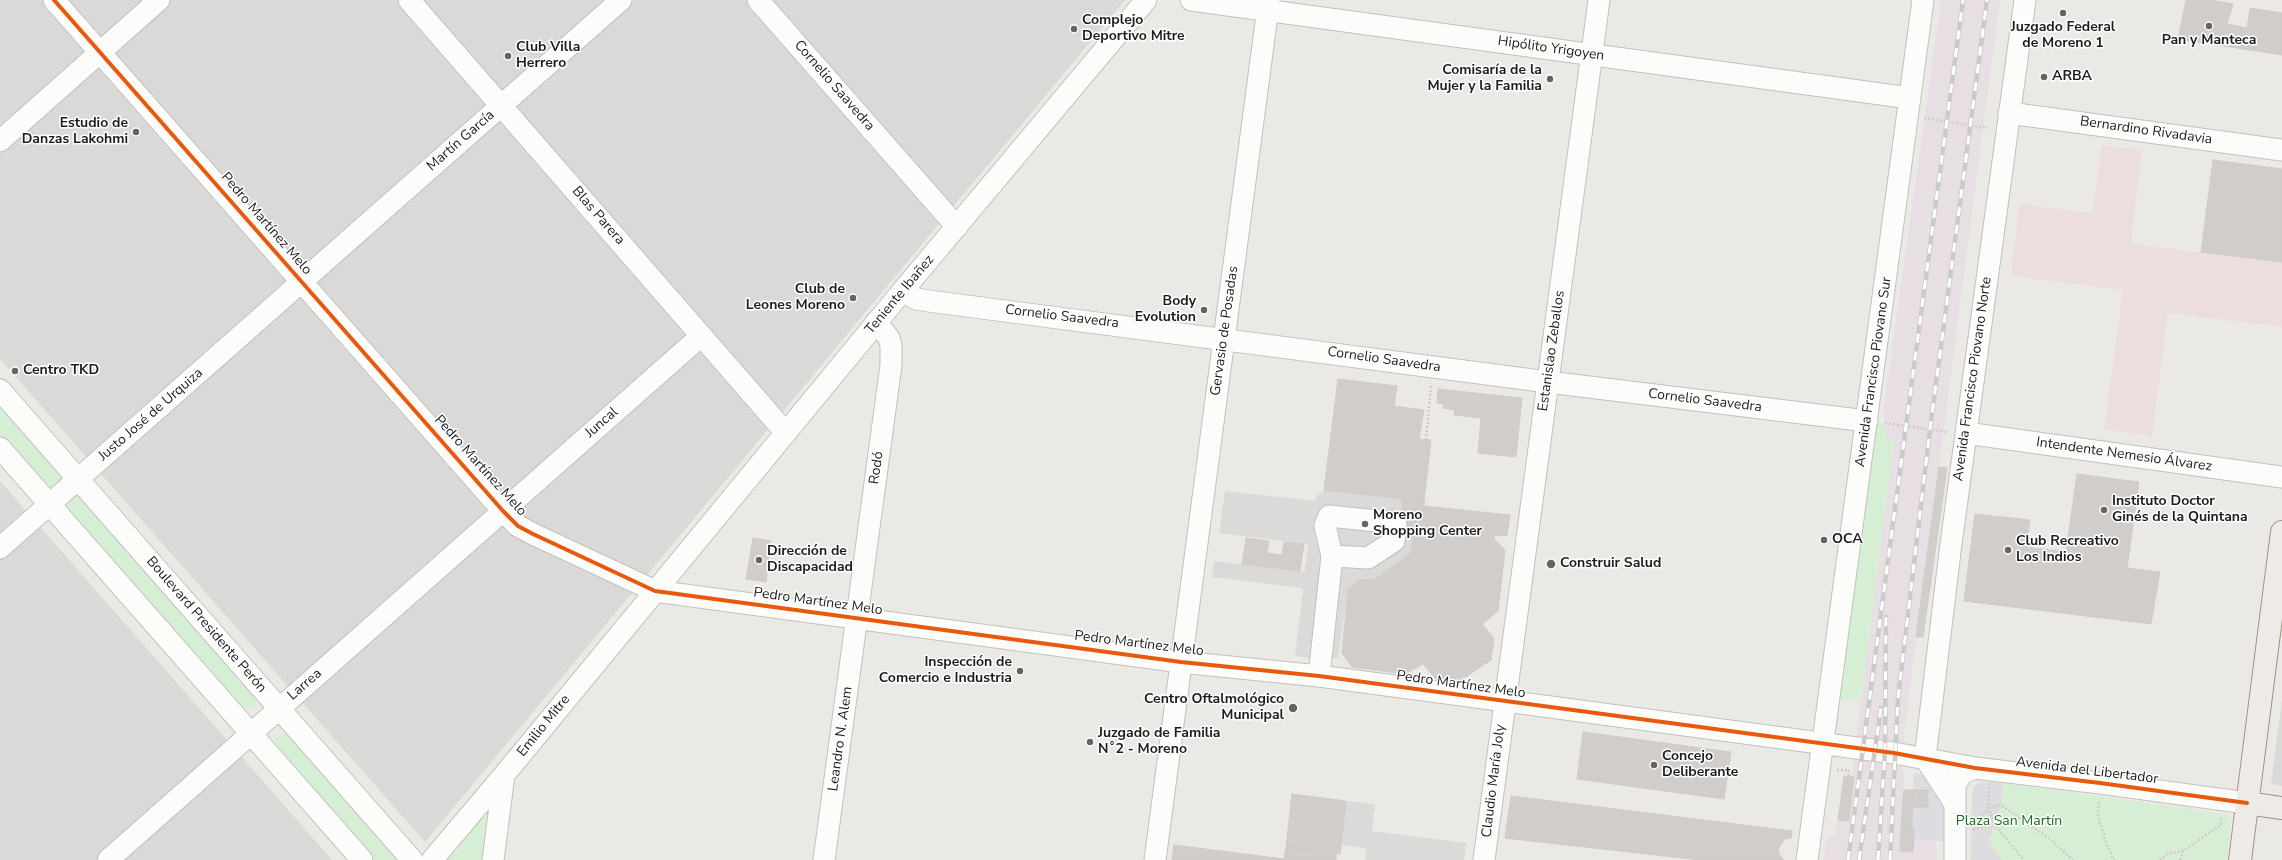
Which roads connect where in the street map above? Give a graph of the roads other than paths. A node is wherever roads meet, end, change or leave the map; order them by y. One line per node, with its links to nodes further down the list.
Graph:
1 (54, 0): 12 (street, Pedro Martínez Melo)
2 (159, 0): 12 (street)
3 (409, 0): 14 (street, Blas Parera)
4 (621, 0): 14 (street, Martín García)
5 (758, 0): 19 (street, Cornelio Saavedra)
6 (1146, 0): 19 (street, Teniente Ibañez)
7 (1191, 0): 11 (street, Hipólito Yrigoyen)
8 (1599, 0): 13 (street, Estanislao Zeballos)
9 (1923, 0): 15 (street, Avenida Francisco Piovano Sur)
10 (2025, 0): 16 (street, Avenida Francisco Piovano Norte)
11 (1269, 5): 13 (street, Hipólito Yrigoyen); 24 (street, Gervasio de Posadas)
12 (100, 52): 17 (street); 20 (street, Pedro Martínez Melo)
13 (1592, 54): 15 (street, Hipólito Yrigoyen); 25 (street, Estanislao Zeballos)
14 (502, 105): 20 (street, Martín García); 23 (street, Blas Parera)
15 (1909, 107): 27 (street, Avenida Francisco Piovano Sur)
16 (2008, 122): 18 (street, Bernardino Rivadavia); 29 (street, Avenida Francisco Piovano Norte)
17 (0, 141)
18 (2282, 150)
19 (957, 227): 21 (street, Teniente Ibañez)
20 (302, 282): 32 (street, Justo José de Urquiza); 34 (street, Pedro Martínez Melo)
21 (903, 290): 22 (street, Teniente Ibañez); 24 (street, Cornelio Saavedra)
22 (876, 322): 28 (street, Teniente Ibañez); 39 (street, Rodó)
23 (701, 336): 28 (street, Blas Parera); 34 (street, Juncal)
24 (1224, 338): 25 (street, Cornelio Saavedra); 40 (street, Gervasio de Posadas)
25 (1548, 382): 27 (street, Cornelio Saavedra); 42 (street, Estanislao Zeballos)
26 (0, 390): 32 (street, Boulevard Presidente Perón)
27 (1867, 421): 45 (street, Avenida Francisco Piovano Sur)
28 (786, 433): 38 (street, Teniente Ibañez)
29 (1966, 433): 31 (street, Intendente Nemesio Álvarez); 46 (street, Avenida Francisco Piovano Norte)
30 (0, 448): 33 (street)
31 (2282, 477)
32 (78, 479): 33 (street, Justo José de Urquiza); 43 (street, Boulevard Presidente Perón)
33 (50, 504): 36 (street, Justo José de Urquiza); 44 (street)
34 (503, 511): 38 (street, Pedro Martínez Melo); 43 (street, Larrea)
35 (2282, 532): 49 (main road)
36 (0, 548)
37 (1332, 556): 41 (street)
38 (655, 591): 39 (street, Pedro Martínez Melo); 48 (street, Emilio Mitre)
39 (857, 618): 40 (street, Pedro Martínez Melo); 57 (street, Leandro N. Alem)
40 (1182, 662): 41 (street, Pedro Martínez Melo); 58 (street, Gervasio de Posadas)
41 (1318, 676): 42 (street, Pedro Martínez Melo)
42 (1505, 702): 45 (street, Pedro Martínez Melo); 59 (street, Claudio María Joly)
43 (279, 708): 44 (street, Larrea); 54 (street, Boulevard Presidente Perón)
44 (250, 734): 52 (street, Larrea); 53 (street)
45 (1824, 744): 46 (street, Pedro Martínez Melo); 60 (street, Avenida Francisco Piovano Sur)
46 (1924, 758): 47 (street, Avenida del Libertador); 50 (street)
47 (1982, 768): 49 (street, Avenida del Libertador); 50 (street)
48 (504, 775): 55 (street, Emilio Mitre); 56 (street)
49 (2247, 803): 51 (main road, Avenida del Libertador); 62 (main road)
50 (1955, 804): 61 (street)
51 (2282, 808)
52 (108, 860)
53 (362, 860)
54 (412, 860)
55 (432, 860)
56 (493, 860)
57 (824, 860)
58 (1155, 860)
59 (1484, 860)
60 (1807, 860)
61 (1955, 860)
62 (2240, 860)

